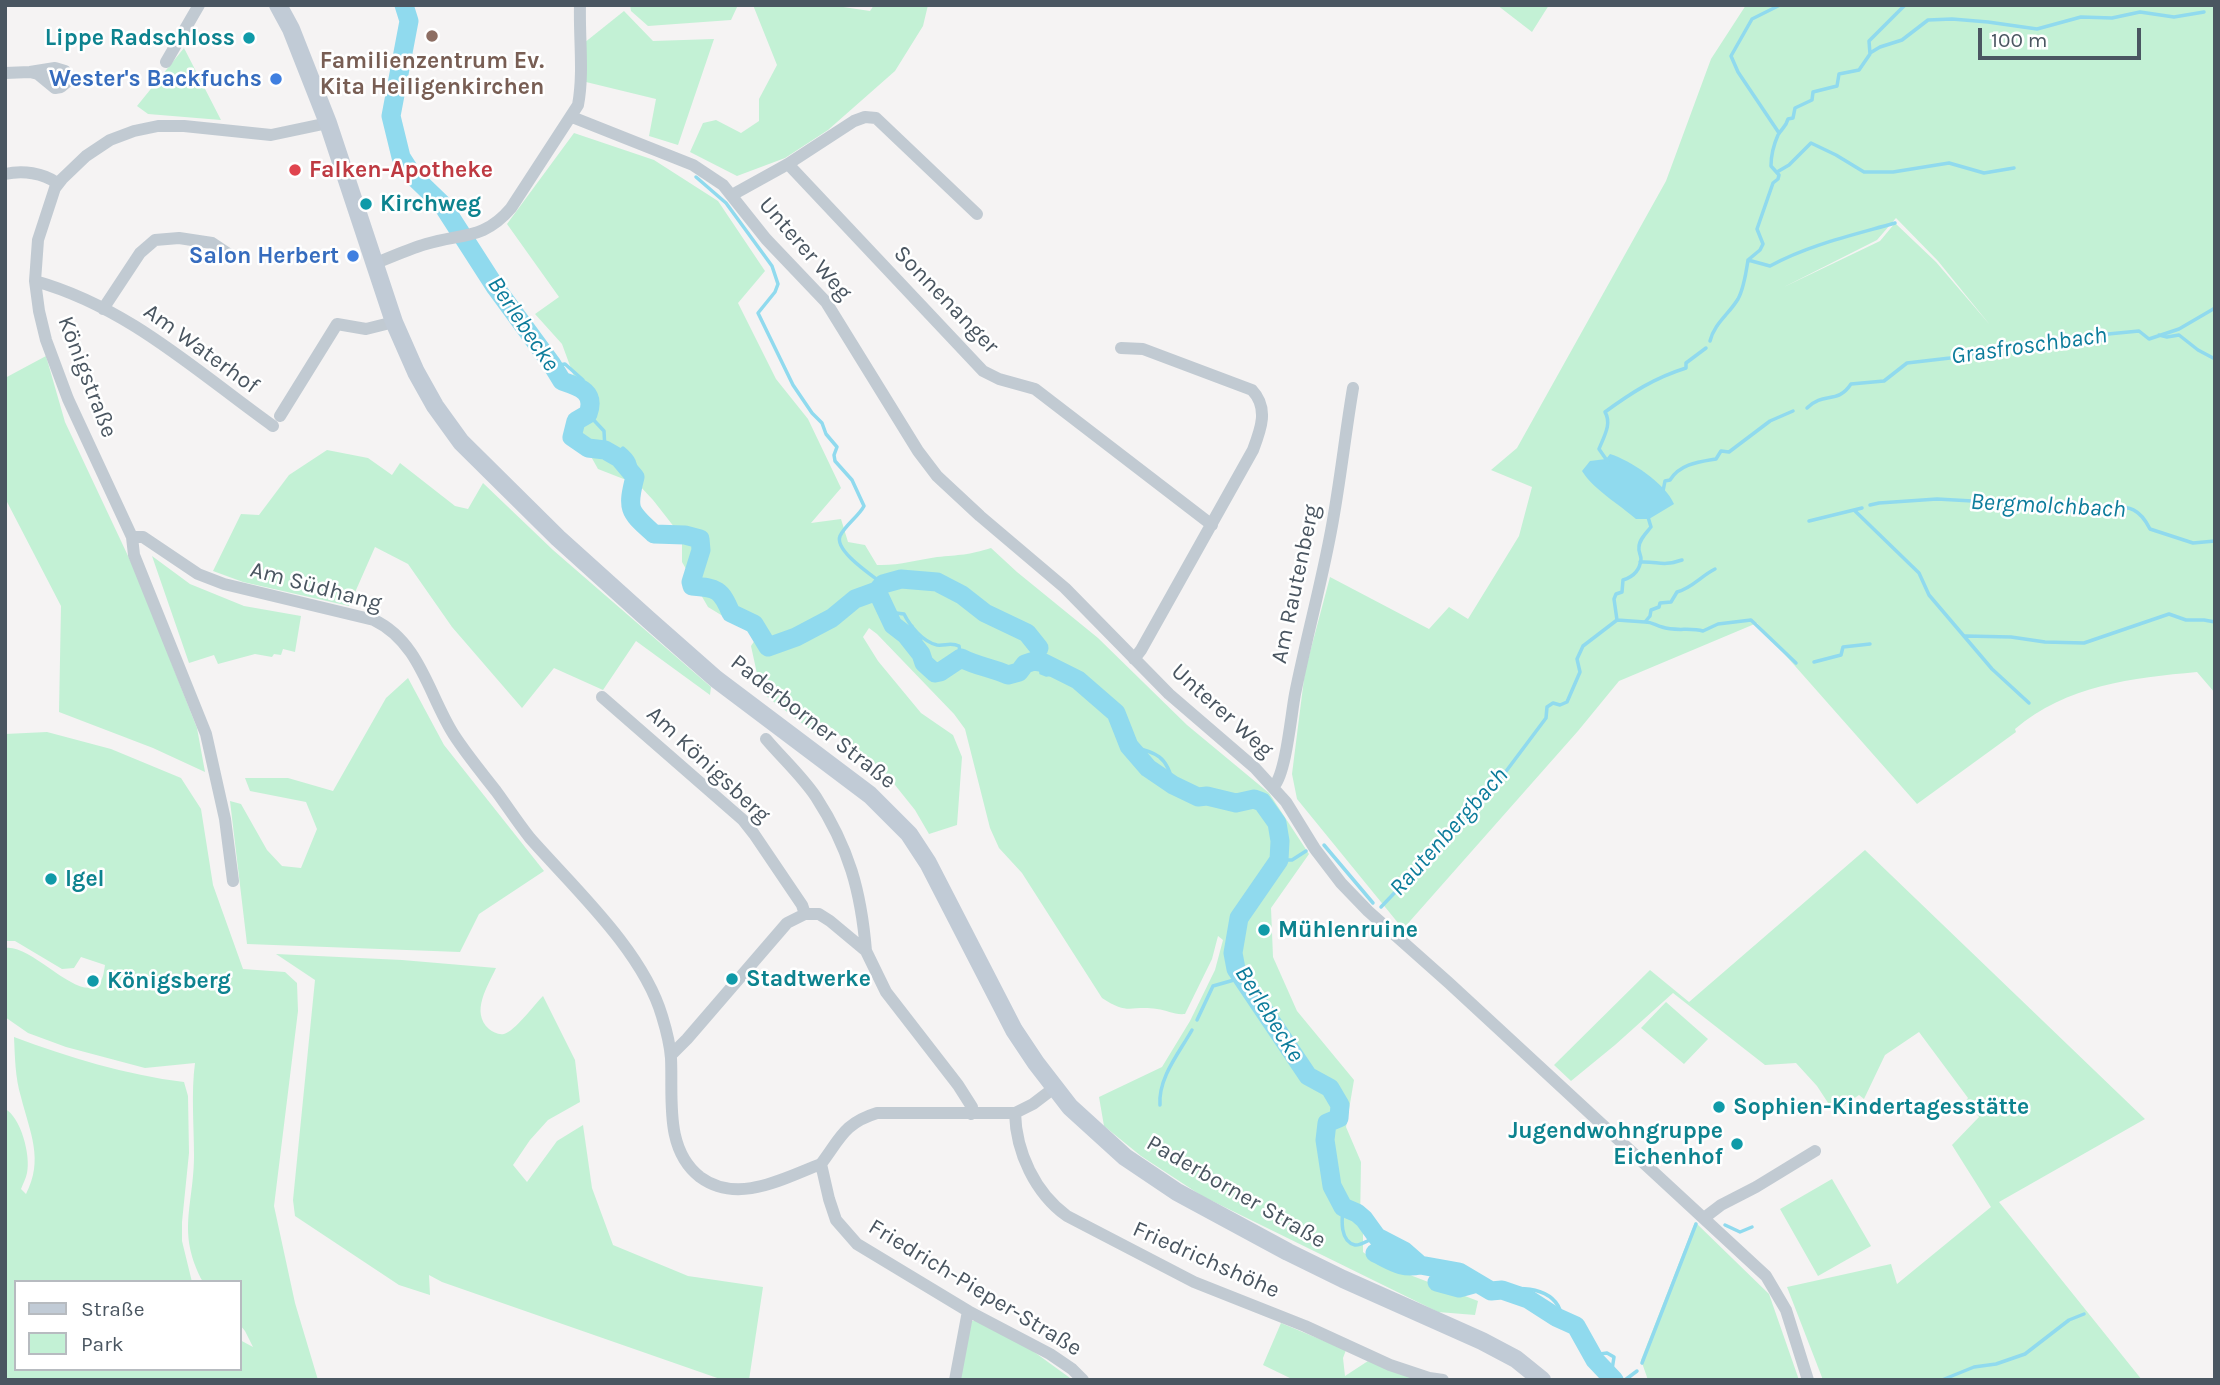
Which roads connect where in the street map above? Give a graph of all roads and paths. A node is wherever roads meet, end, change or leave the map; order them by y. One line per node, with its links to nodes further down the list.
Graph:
1 (199, 5): 4 (street)
2 (278, 5): 8 (main road, Paderborner Straße)
3 (580, 5): 7 (street)
4 (166, 62)
5 (30, 72): 5 (street); 6 (street)
6 (5, 73)
7 (572, 117): 12 (street, Unterer Weg); 15 (street)
8 (328, 122): 11 (street, Königstraße); 15 (main road, Paderborner Straße)
9 (788, 164): 12 (street); 13 (street); 21 (street, Sonnenanger)
10 (5, 174): 11 (street)
11 (57, 183): 16 (street, Königstraße)
12 (732, 195): 23 (street, Unterer Weg)
13 (977, 214)
14 (233, 257): 17 (street)
15 (374, 264): 18 (main road, Paderborner Straße)
16 (34, 281): 17 (street, Am Waterhof); 22 (street, Königstraße)
17 (103, 309): 18 (street, Am Waterhof)
18 (394, 323): 31 (main road, Paderborner Straße)
19 (1121, 348): 21 (street)
20 (1353, 388): 26 (street, Am Rautenberg)
21 (1212, 525): 23 (street)
22 (132, 537): 27 (street); 30 (street, Am Südhang)
23 (1133, 659): 26 (street, Unterer Weg)
24 (602, 698): 28 (street, Am Königsberg)
25 (766, 739): 29 (street)
26 (1274, 786): 36 (street, Unterer Weg)
27 (233, 881)
28 (805, 914): 29 (street); 30 (street)
29 (866, 951): 33 (street)
30 (671, 1055): 35 (street, Am Südhang)
31 (1054, 1088): 32 (street); 41 (main road, Paderborner Straße)
32 (1015, 1112): 33 (street); 40 (street, Friedrichshöhe)
33 (971, 1114): 35 (street)
34 (1815, 1151): 36 (street)
35 (821, 1164): 37 (street, Friedrich-Pieper-Straße)
36 (1704, 1218): 42 (street, Unterer Weg)
37 (968, 1311): 38 (street); 39 (street, Friedrich-Pieper-Straße)
38 (955, 1380)
39 (1083, 1380)
40 (1443, 1380)
41 (1542, 1380)
42 (1808, 1380)

